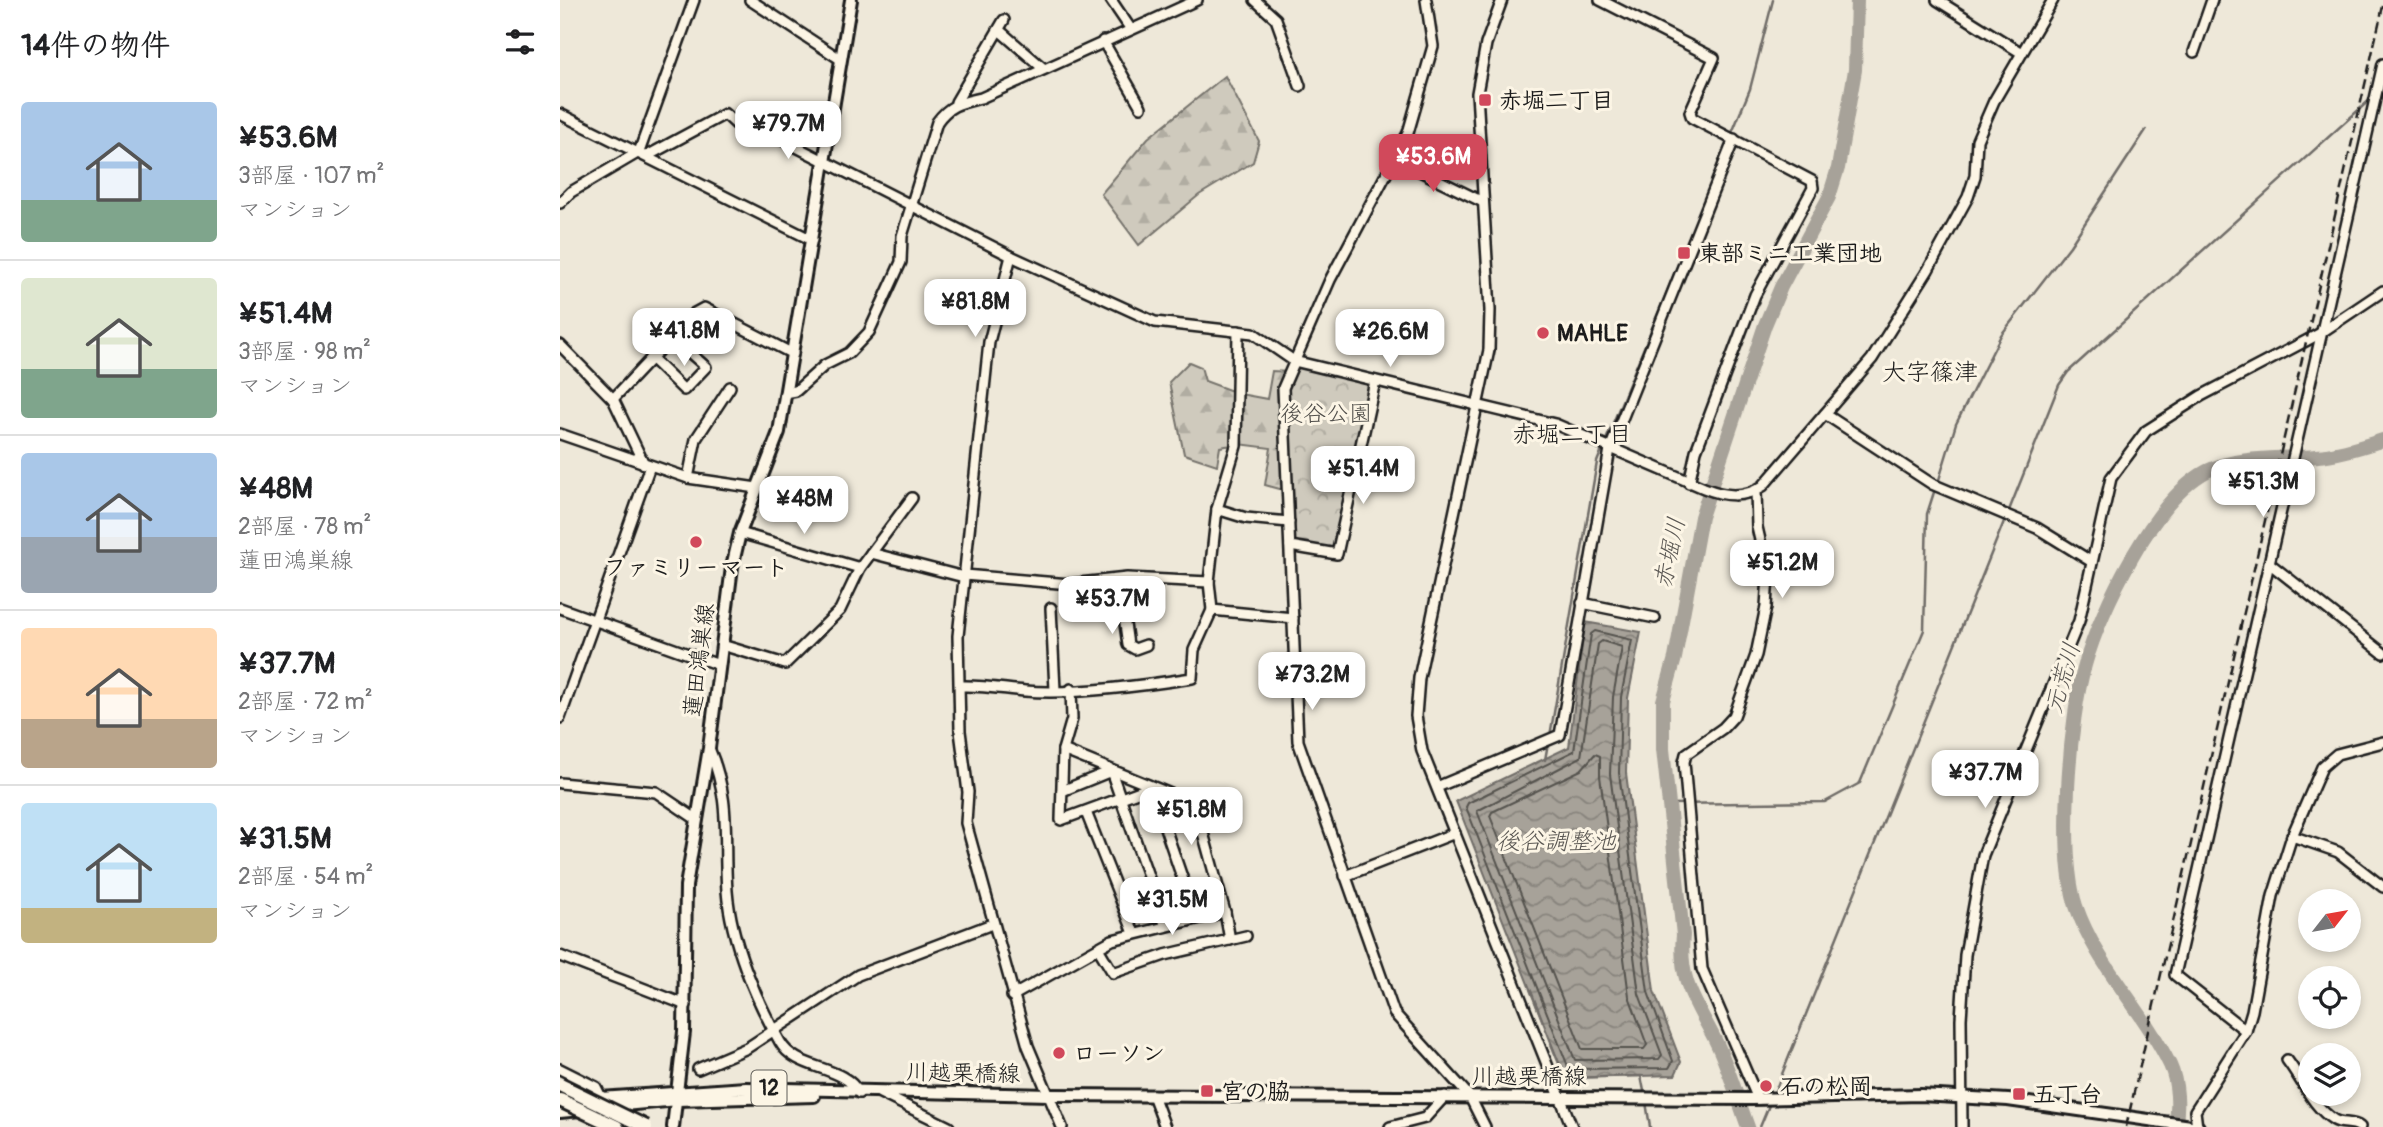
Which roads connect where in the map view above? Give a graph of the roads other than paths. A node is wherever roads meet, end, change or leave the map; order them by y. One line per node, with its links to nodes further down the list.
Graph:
1 (694, 0): 27 (street)
2 (750, 0): 19 (street)
3 (851, 0): 19 (main road, 蓮田鴻巣線)
4 (1111, 0): 14 (street)
5 (1197, 0): 14 (street)
6 (1255, 0): 22 (street)
7 (1426, 0): 28 (street)
8 (1503, 0): 30 (street)
9 (1600, 0): 26 (street)
10 (1937, 0): 17 (street)
11 (2053, 0): 17 (street)
12 (2212, 0): 18 (street)
13 (1004, 20): 15 (street)
14 (1130, 28): 16 (street)
15 (999, 30): 21 (street); 23 (street)
16 (1102, 41): 21 (street); 24 (street)
17 (2020, 52): 48 (street)
18 (2194, 52)
19 (840, 59): 29 (main road, 蓮田鴻巣線)
20 (2383, 64): 37 (street)
21 (1044, 69): 23 (street)
22 (1300, 86)
23 (956, 102): 32 (street)
24 (1141, 107)
25 (560, 114): 27 (street)
26 (1734, 139): 50 (street); 53 (street)
27 (643, 154): 29 (street); 31 (street); 33 (street)
28 (1395, 159): 30 (street); 42 (street)
29 (824, 162): 32 (street); 33 (main road, 蓮田鴻巣線)
30 (1483, 202): 47 (street)
31 (560, 203)
32 (910, 204): 34 (street); 45 (street)
33 (812, 240): 40 (main road, 蓮田鴻巣線)
34 (1011, 256): 36 (street); 65 (street)
35 (2383, 291): 37 (street)
36 (1238, 331): 42 (street); 57 (street)
37 (2319, 334): 62 (street); 63 (street)
38 (671, 337): 40 (street); 41 (street); 41 (street)
39 (560, 345): 46 (street)
40 (793, 354): 45 (main road, 蓮田鴻巣線)
41 (651, 358): 46 (street)
42 (1294, 361): 43 (street); 58 (street)
43 (1375, 381): 47 (street); 60 (street)
44 (730, 387): 52 (street)
45 (785, 393): 54 (main road, 蓮田鴻巣線)
46 (613, 399): 51 (street)
47 (1478, 407): 50 (street); 89 (street)
48 (1825, 414): 55 (street); 62 (street)
49 (560, 434): 51 (street)
50 (1611, 449): 53 (street); 68 (street)
51 (647, 465): 52 (street); 74 (street)
52 (688, 478): 54 (street)
53 (1689, 483): 55 (street)
54 (757, 488): 59 (main road, 蓮田鴻巣線)
55 (1756, 490): 126 (street)
56 (912, 498): 61 (street)
57 (1217, 509): 58 (street); 67 (street)
58 (1289, 522): 60 (street)
59 (740, 533): 64 (street); 75 (main road, 蓮田鴻巣線)
60 (1290, 546): 72 (street)
61 (871, 554): 64 (street); 65 (street)
62 (2092, 562): 125 (street)
63 (2269, 564): 77 (street); 110 (street)
64 (859, 568): 75 (street)
65 (964, 576): 66 (street); 79 (street)
66 (1103, 581): 67 (street); 76 (street)
67 (1209, 582): 71 (street)
68 (1582, 603): 73 (street); 89 (street)
69 (560, 608): 74 (street)
70 (1051, 608): 81 (street)
71 (1212, 610): 72 (street); 80 (street)
72 (1293, 618): 96 (street)
73 (1655, 618)
74 (595, 621): 78 (street); 82 (street)
75 (722, 645): 78 (main road, 蓮田鴻巣線)
76 (1146, 645)
77 (2383, 653)
78 (719, 665): 84 (main road, 蓮田鴻巣線)
79 (960, 686): 81 (street); 100 (street)
80 (1071, 689): 81 (street); 85 (street)
81 (1055, 690)
82 (560, 718)
83 (2383, 741): 95 (street)
84 (709, 748): 93 (main road, 蓮田鴻巣線); 109 (street)
85 (1063, 750): 86 (street); 90 (street)
86 (1111, 771): 88 (street); 90 (street); 91 (street)
87 (560, 783): 93 (street)
88 (1151, 787): 91 (street); 98 (street); 99 (street)
89 (1437, 787): 94 (street)
90 (1062, 791): 92 (street)
91 (1119, 800): 92 (street); 101 (street)
92 (1086, 812): 102 (street)
93 (696, 819): 108 (main road, 蓮田鴻巣線)
94 (1455, 833): 96 (street); 124 (street)
95 (2292, 836): 97 (street); 110 (street)
96 (1345, 876): 123 (street)
97 (2383, 887)
98 (1225, 912): 99 (street); 104 (street)
99 (1196, 918): 101 (street)
100 (992, 924): 107 (street); 109 (street)
101 (1165, 924): 102 (street)
102 (1134, 933): 105 (street)
103 (1246, 936): 104 (street)
104 (1230, 940): 105 (street)
105 (1098, 948): 107 (street)
106 (560, 956): 108 (street)
107 (1012, 996): 119 (street)
108 (685, 1005): 118 (main road, 蓮田鴻巣線)
109 (774, 1030): 113 (street); 116 (street)
110 (2246, 1031): 141 (street)
111 (2287, 1060): 142 (street)
112 (560, 1069): 122 (street)
113 (698, 1069)
114 (560, 1079): 129 (highway, bridge)
115 (560, 1085): 129 (highway, bridge)
116 (859, 1093): 117 (main road, 川越栗橋線 / 12); 118 (main road, 川越栗橋線 / 12)
117 (880, 1093): 119 (main road, 川越栗橋線 / 12); 134 (street)
118 (678, 1095): 122 (main road, 川越栗橋線 / 12); 128 (main road, 川越栗橋線 / 12); 133 (main road, 蓮田鴻巣線)
119 (1049, 1095): 120 (main road, 川越栗橋線 / 12); 135 (street)
120 (1153, 1095): 121 (main road, 川越栗橋線 / 12); 136 (street)
121 (1445, 1096): 123 (main road, 川越栗橋線 / 12); 137 (street)
122 (601, 1097): 127 (main road, 川越栗橋線 / 12)
123 (1470, 1097): 124 (main road, 川越栗橋線 / 12); 138 (street)
124 (1560, 1097): 126 (main road, 川越栗橋線 / 12); 139 (street)
125 (1963, 1097): 126 (main road, 川越栗橋線 / 12); 130 (main road, 川越栗橋線 / 12); 140 (street)
126 (1755, 1099)
127 (560, 1102): 131 (highway, bridge)
128 (560, 1112)
129 (632, 1120): 132 (highway, bridge)
130 (2142, 1123): 141 (main road, 川越栗橋線 / 12)
131 (616, 1127)
132 (646, 1127)
133 (673, 1127)
134 (949, 1127)
135 (1062, 1127)
136 (1165, 1127)
137 (1390, 1127)
138 (1485, 1127)
139 (1572, 1127)
140 (1962, 1127)
141 (2194, 1127)
142 (2360, 1127)

